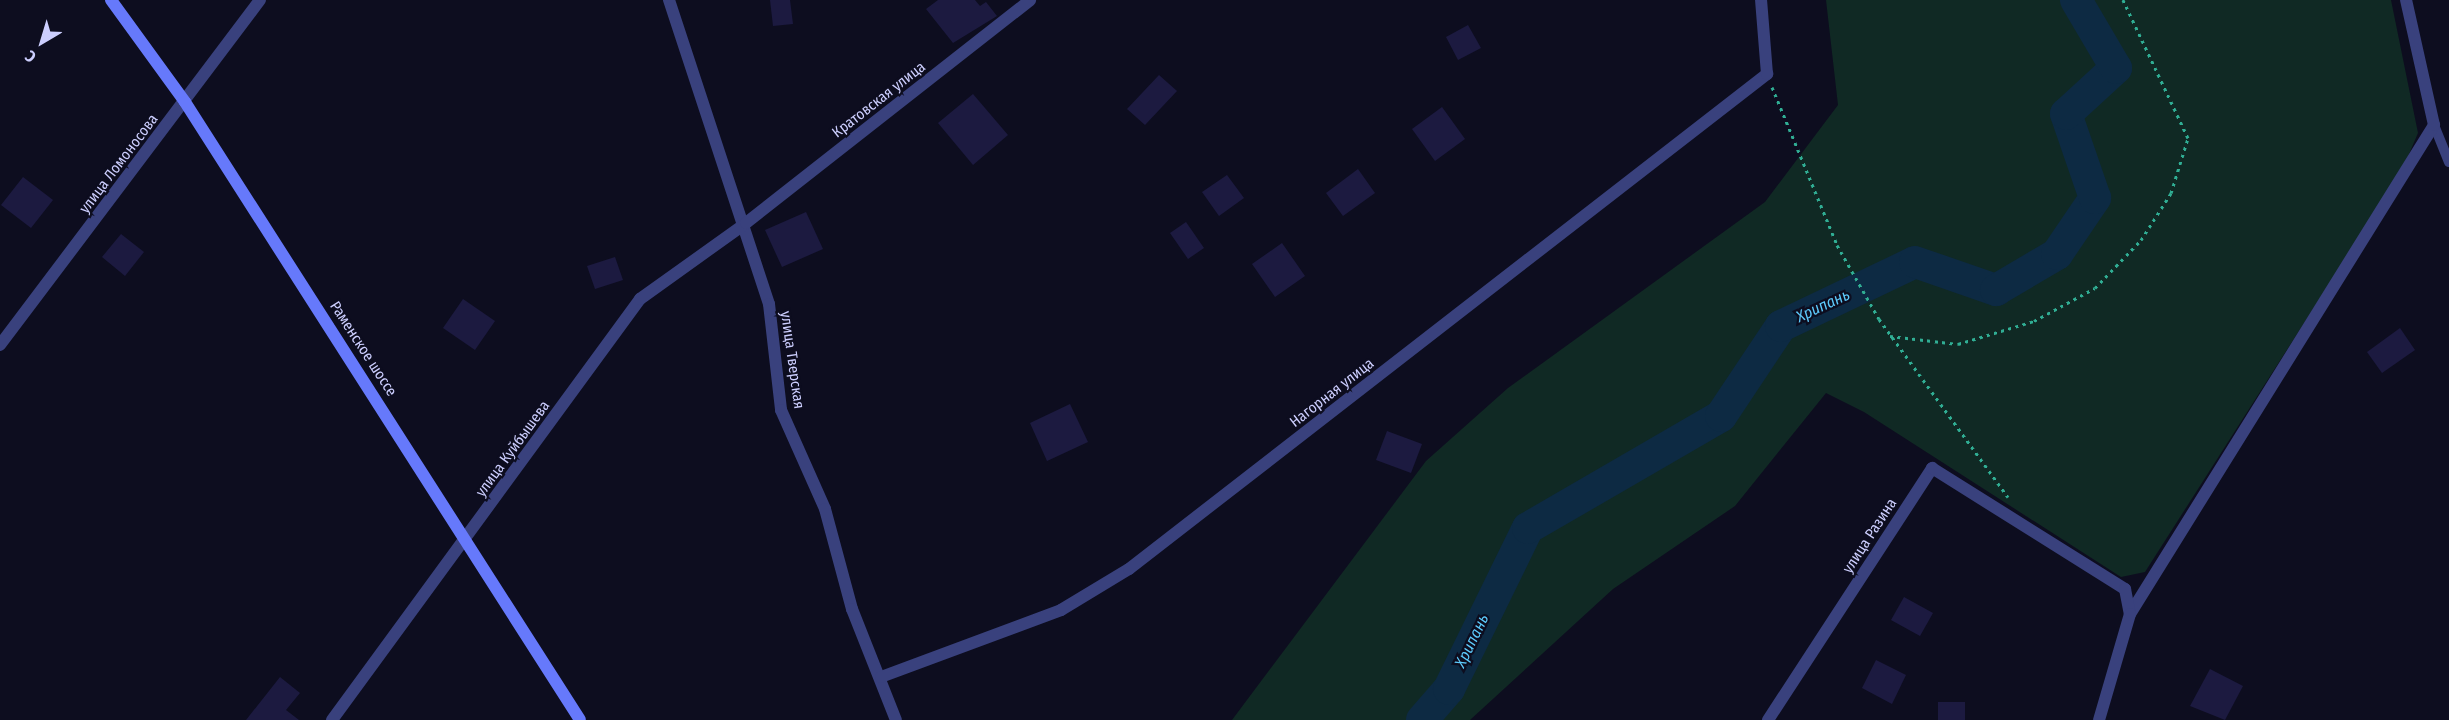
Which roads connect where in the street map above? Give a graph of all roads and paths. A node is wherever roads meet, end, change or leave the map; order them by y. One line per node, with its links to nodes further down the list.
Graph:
1 (111, 0): 9 (main road, Раменское шоссе)
2 (260, 0): 9 (street, улица Ломоносова)
3 (669, 0): 12 (street, улица Тверская)
4 (1030, 0): 12 (street, Кратовская улица)
5 (1761, 0): 8 (street)
6 (2123, 0): 13 (path)
7 (2406, 0): 10 (street)
8 (1767, 74): 13 (path); 18 (street, Нагорная улица)
9 (185, 102): 14 (street, улица Ломоносова); 16 (main road, Раменское шоссе)
10 (2434, 125): 11 (lane); 17 (street)
11 (2449, 162)
12 (746, 224): 16 (street, улица Куйбышева); 18 (street, улица Тверская)
13 (1890, 336): 15 (path)
14 (0, 345)
15 (2012, 502)
16 (468, 537): 19 (street, улица Куйбышева); 20 (main road, Раменское шоссе)
17 (2130, 614): 22 (street, улица Разина); 23 (street)
18 (881, 677): 21 (street, улица Тверская)
19 (332, 720)
20 (580, 720)
21 (896, 720)
22 (1768, 720)
23 (2099, 720)

